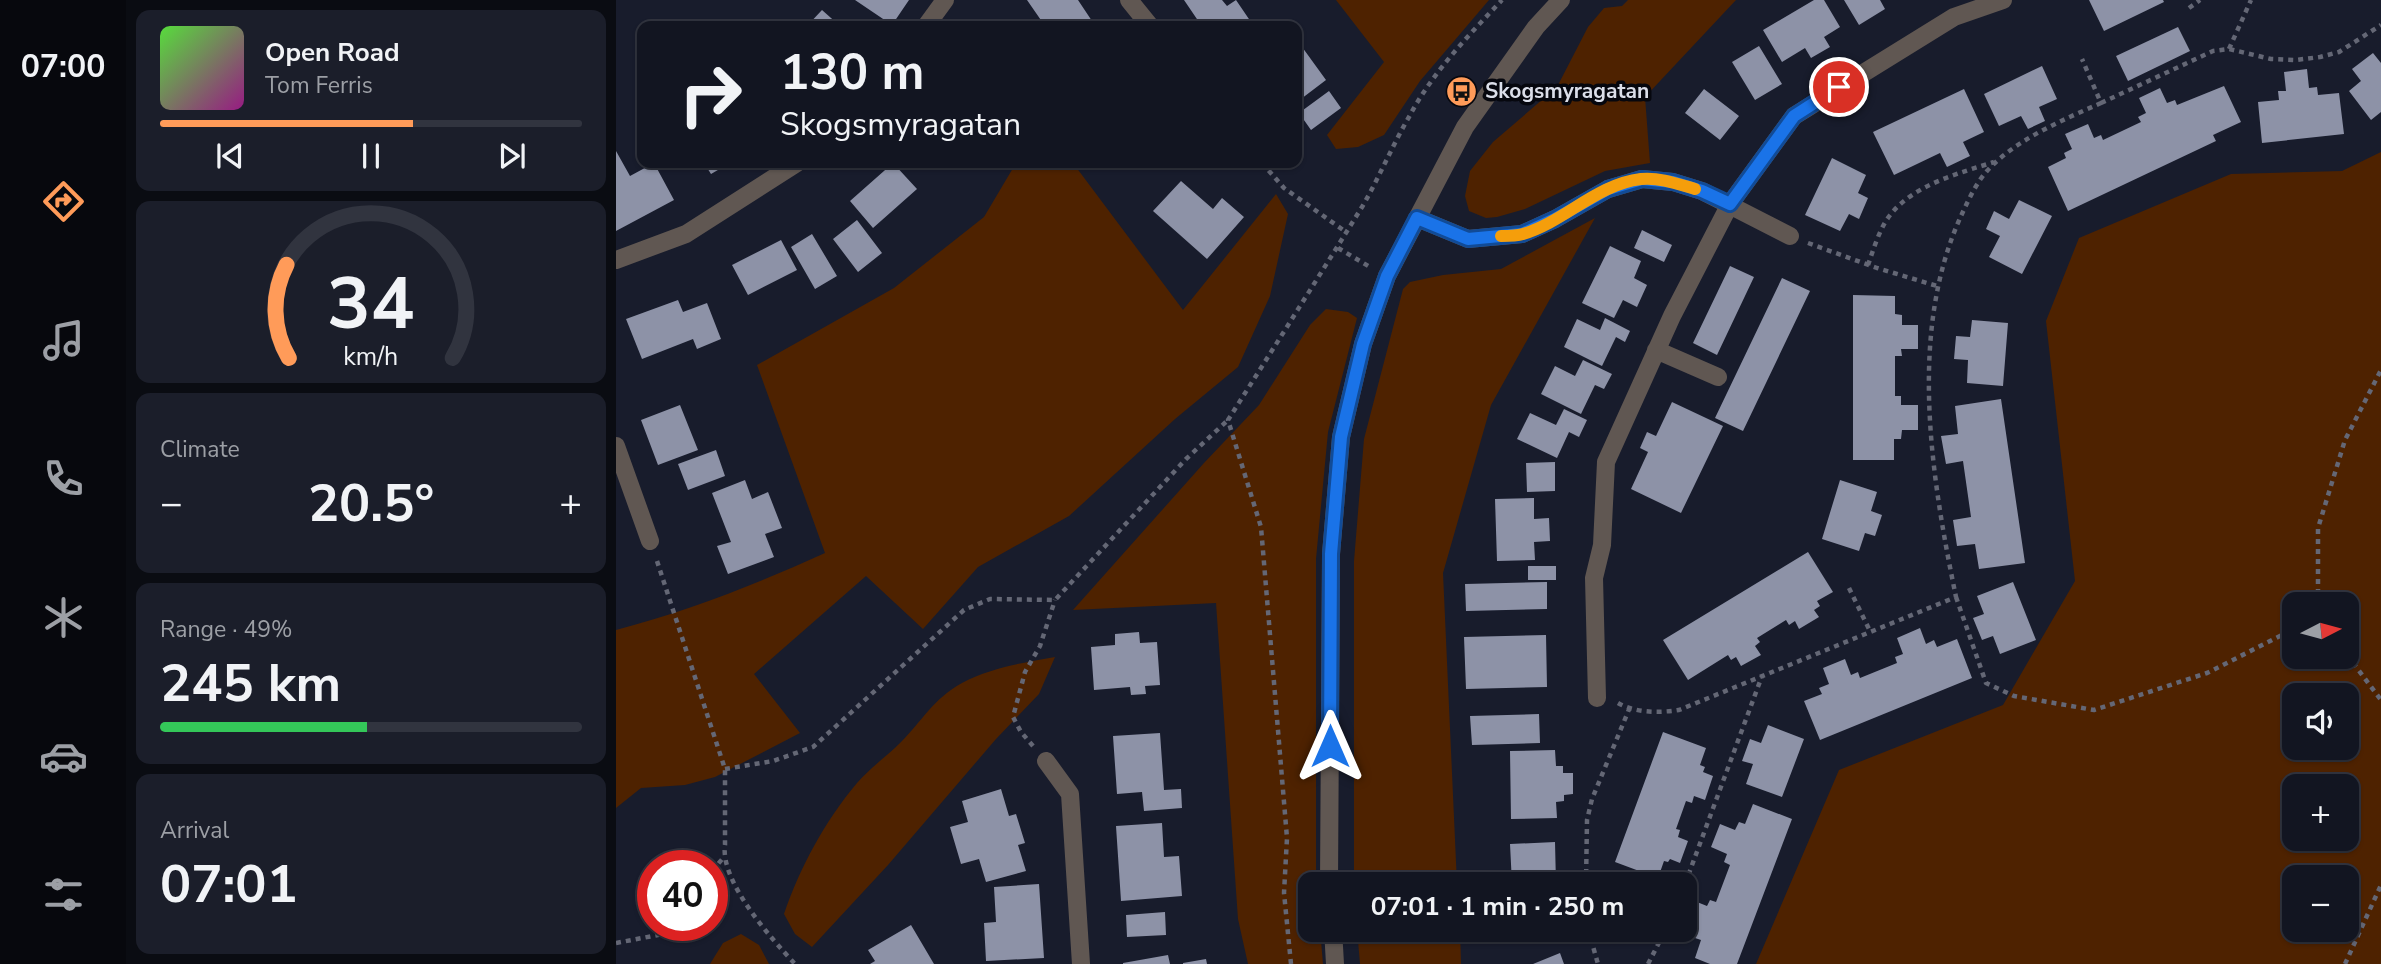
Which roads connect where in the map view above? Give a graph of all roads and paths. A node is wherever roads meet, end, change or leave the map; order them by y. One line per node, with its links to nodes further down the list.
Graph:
1 (945, 0): 9 (street)
2 (1129, 0): 10 (street)
3 (1502, 0): 20 (path)
4 (1561, 0): 19 (street)
5 (2003, 0): 18 (street)
6 (2200, 0): 8 (path)
7 (2251, 0): 12 (path)
8 (2189, 8)
9 (930, 21)
10 (1146, 21)
11 (2381, 25): 12 (path)
12 (2229, 49): 14 (path)
13 (2082, 59): 14 (path)
14 (2101, 103): 15 (path)
15 (1998, 161): 24 (path); 26 (path)
16 (789, 168): 23 (street)
17 (1266, 168): 20 (path)
18 (1730, 204): 19 (street); 21 (street); 27 (street)
19 (1417, 218): 25 (street)
20 (1346, 232): 22 (path)
21 (1790, 236): 24 (path)
22 (1338, 248): 25 (path); 30 (path)
23 (616, 260)
24 (1868, 265): 26 (path)
25 (1387, 276): 48 (street)
26 (1937, 286): 35 (path)
27 (1656, 350): 29 (street); 41 (street)
28 (2381, 370): 34 (path)
29 (1718, 377)
30 (1228, 420): 36 (path); 59 (path)
31 (616, 446): 32 (street)
32 (650, 541): 45 (path)
33 (1849, 588): 37 (path)
34 (2318, 592)
35 (1956, 597): 37 (path); 38 (path)
36 (1055, 600): 44 (path); 45 (path)
37 (1870, 631): 40 (path)
38 (2282, 635)
39 (2357, 669): 42 (path)
40 (1762, 675): 43 (path); 50 (path)
41 (1597, 694): 43 (path)
42 (2381, 701)
43 (1630, 708): 49 (path)
44 (1046, 761): 58 (street)
45 (725, 769): 46 (path)
46 (724, 850)
47 (728, 868): 57 (path)
48 (1329, 872)
49 (1586, 872)
50 (1689, 872)
51 (2381, 885): 63 (path)
52 (637, 939): 56 (path)
53 (1334, 942): 60 (street)
54 (1592, 942): 61 (path)
55 (1659, 942): 62 (path)
56 (616, 943)
57 (795, 964)
58 (1081, 964)
59 (1291, 964)
60 (1335, 964)
61 (1598, 964)
62 (1648, 964)
63 (2345, 964)

